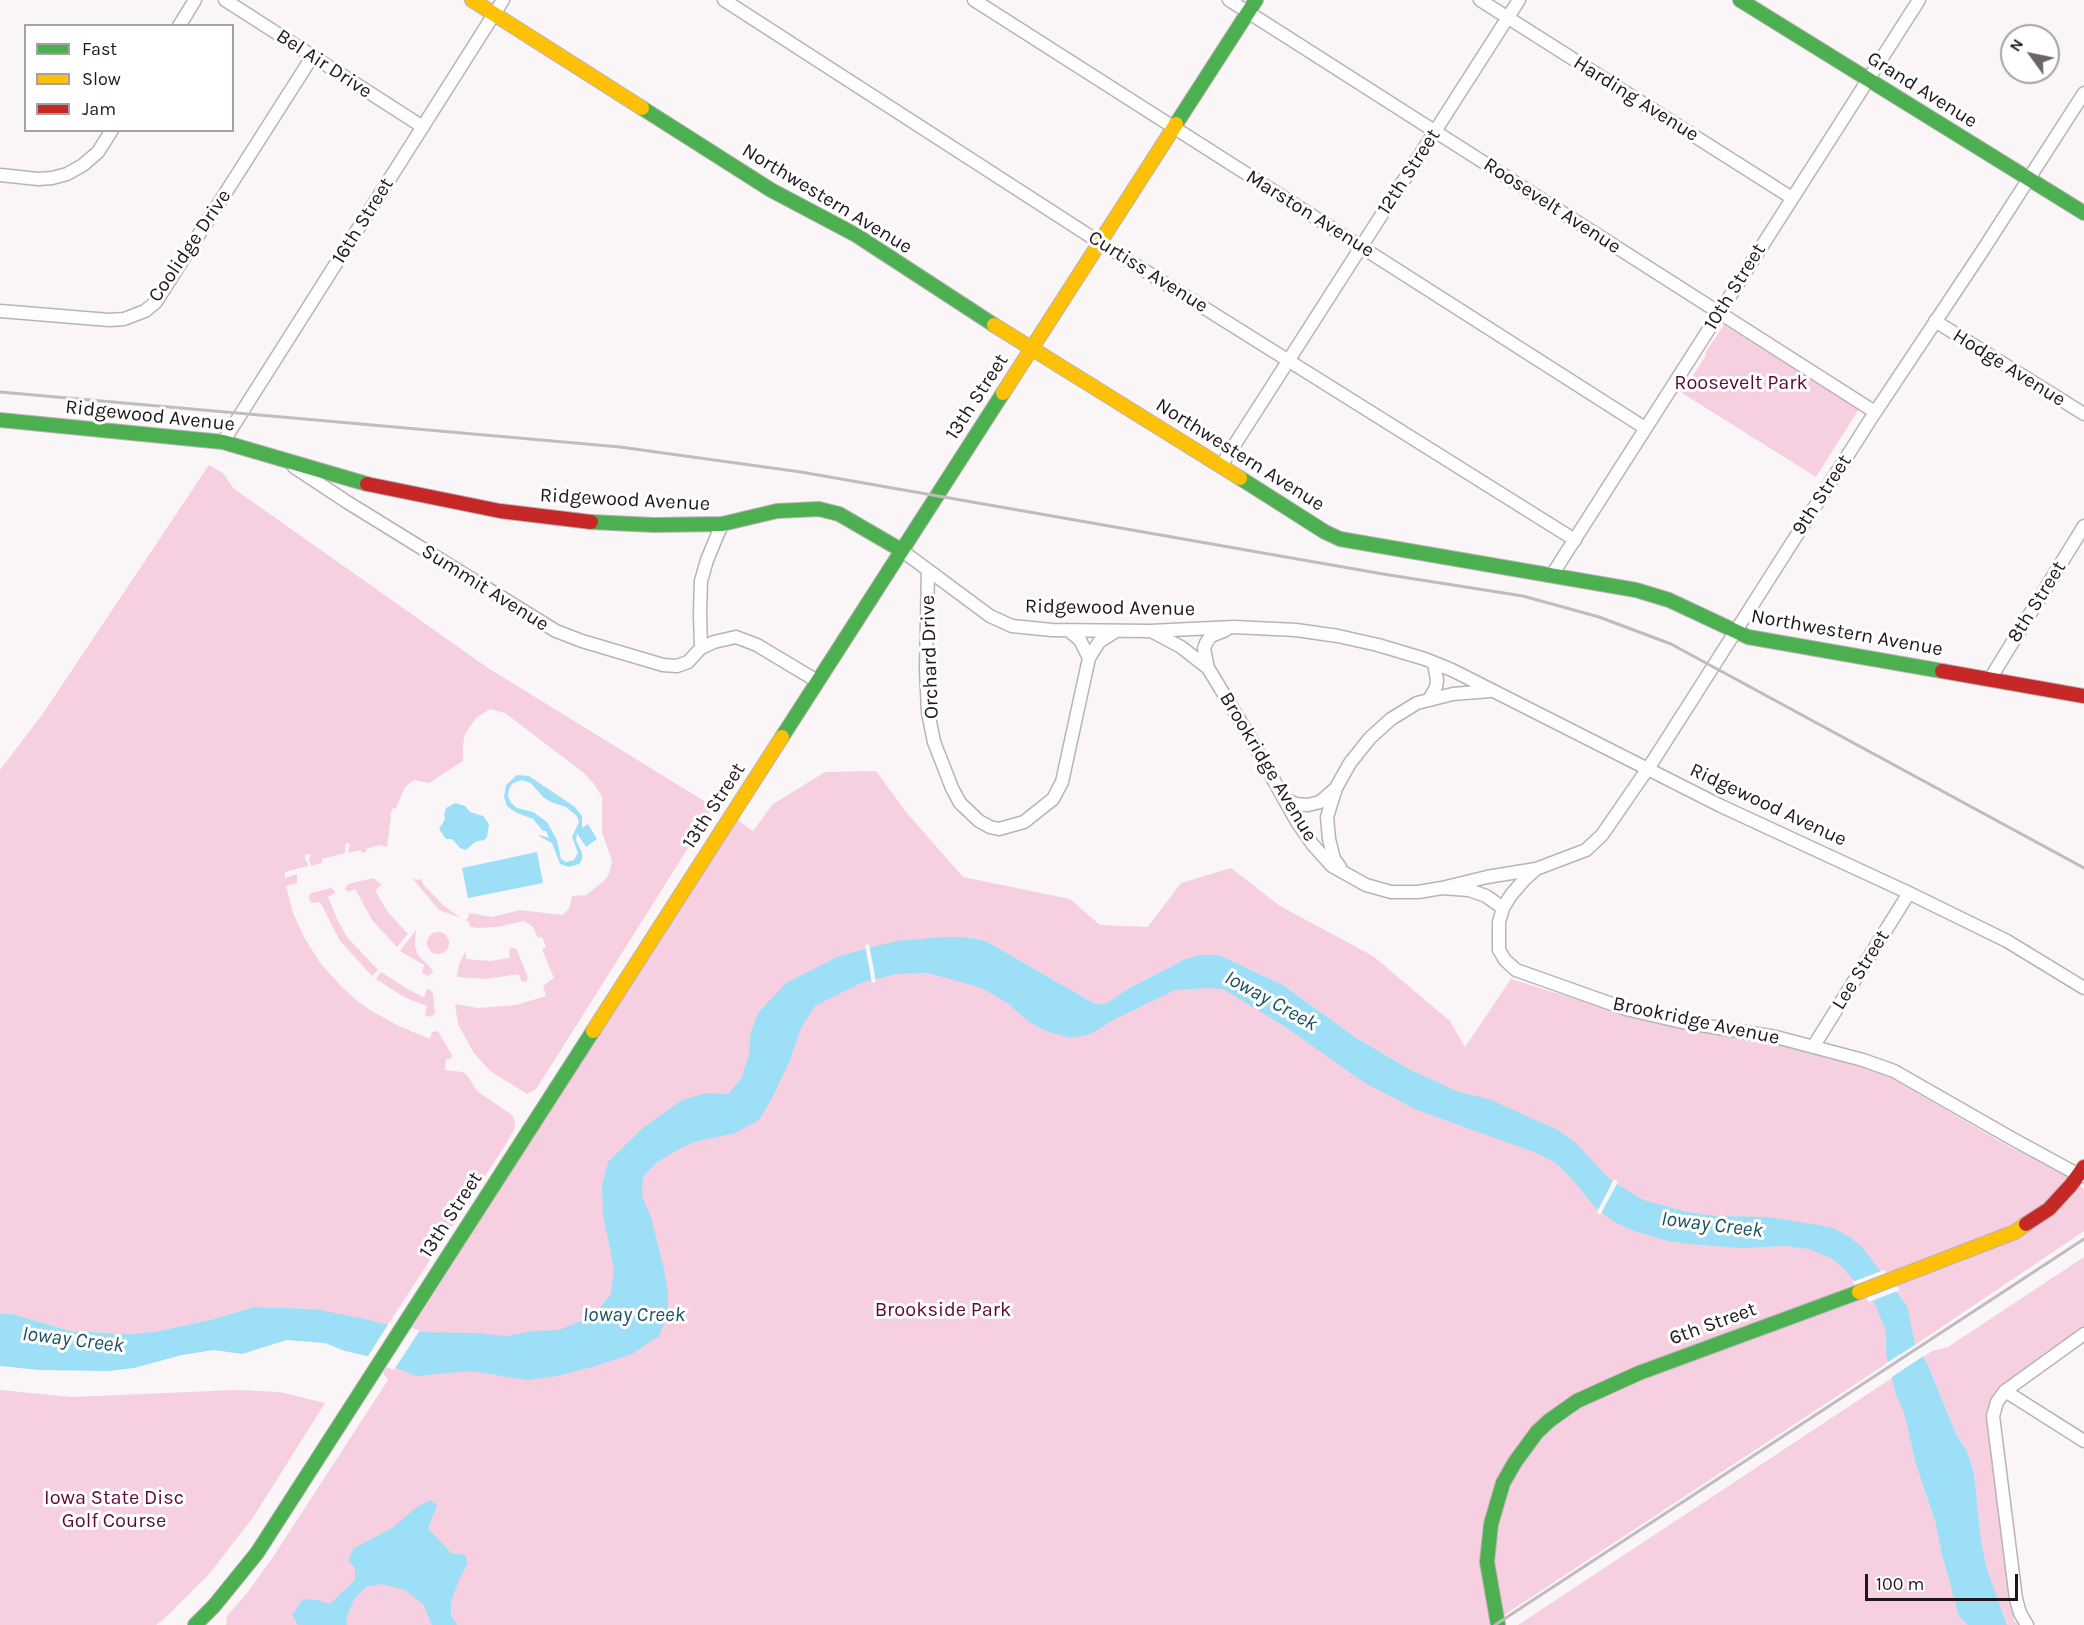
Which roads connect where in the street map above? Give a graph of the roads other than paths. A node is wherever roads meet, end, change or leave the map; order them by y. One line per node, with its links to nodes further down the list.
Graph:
1 (195, 0): 15 (street)
2 (225, 0): 16 (street, Bel Air Drive)
3 (471, 0): 13 (main road, Northwestern Avenue)
4 (503, 0): 13 (street, 16th Street)
5 (724, 0): 27 (street, Curtiss Avenue)
6 (974, 0): 20 (street, Marston Avenue)
7 (1229, 0): 12 (street, Roosevelt Avenue)
8 (1480, 0): 14 (street, Harding Avenue)
9 (1519, 0): 14 (street, 12th Street)
10 (1919, 0): 17 (street, 10th Street)
11 (1748, 2): 17 (main road, Grand Avenue)
12 (1251, 6): 20 (main road, 13th Street); 21 (street, Roosevelt Avenue)
13 (494, 14): 19 (street, 16th Street); 32 (main road, Northwestern Avenue)
14 (1508, 17): 21 (street, 12th Street); 25 (street, Harding Avenue)
15 (180, 24)
16 (312, 57): 19 (street, Bel Air Drive); 29 (street, Coolidge Drive)
17 (1867, 79): 24 (main road, Grand Avenue); 25 (street, 10th Street)
18 (2084, 93): 24 (street, 9th Street)
19 (423, 127): 38 (street, 16th Street)
20 (1173, 128): 27 (main road, 13th Street); 28 (street, Marston Avenue)
21 (1435, 131): 28 (street, 12th Street); 30 (street, Roosevelt Avenue)
22 (111, 132): 23 (street)
23 (0, 175)
24 (2028, 178): 26 (main road, Grand Avenue); 31 (street, 9th Street)
25 (1792, 198): 30 (street, 10th Street)
26 (2084, 213)
27 (1099, 242): 32 (main road, 13th Street); 33 (street, Curtiss Avenue)
28 (1361, 246): 33 (street, 12th Street); 37 (street, Marston Avenue)
29 (0, 311)
30 (1719, 313): 34 (street, Roosevelt Avenue); 37 (street, 10th Street)
31 (1935, 321): 34 (street, 9th Street); 35 (street, Hodge Avenue)
32 (1030, 349): 40 (main road, Northwestern Avenue); 44 (main road, 13th Street)
33 (1289, 360): 40 (street, 12th Street); 43 (street, Curtiss Avenue)
34 (1875, 412): 51 (street, 9th Street)
35 (2084, 414)
36 (0, 420): 38 (main road, Ridgewood Avenue)
37 (1646, 428): 43 (street, 10th Street)
38 (223, 442): 39 (main road, Ridgewood Avenue)
39 (282, 459): 41 (main road, Ridgewood Avenue); 52 (street, Summit Avenue)
40 (1221, 465): 46 (main road, Northwestern Avenue)
41 (722, 524): 44 (main road, Ridgewood Avenue); 52 (street)
42 (2084, 526): 56 (street, 8th Street)
43 (1575, 540): 46 (street, 10th Street)
44 (901, 550): 45 (street, Ridgewood Avenue); 57 (main road, 13th Street)
45 (928, 571): 48 (street, Ridgewood Avenue); 53 (street, Orchard Drive)
46 (1552, 575): 51 (main road, Northwestern Avenue)
47 (1234, 627): 50 (street, Ridgewood Avenue); 54 (street, Ridgewood Avenue); 55 (street)
48 (1068, 630): 49 (street, Ridgewood Avenue); 53 (street)
49 (1116, 631): 50 (street, Ridgewood Avenue); 53 (street, Orchard Drive)
50 (1150, 631): 55 (street, Brookridge Avenue)
51 (1735, 632): 56 (main road, Northwestern Avenue); 61 (street, 9th Street)
52 (701, 648): 57 (street, Summit Avenue)
53 (1089, 658)
54 (1434, 663): 58 (street, Ridgewood Avenue); 60 (street)
55 (1208, 668): 63 (street, Brookridge Avenue)
56 (1990, 679): 59 (main road, Northwestern Avenue)
57 (817, 681): 75 (main road, 13th Street)
58 (1490, 691): 60 (street); 61 (street, Ridgewood Avenue)
59 (2084, 696)
60 (1430, 700): 62 (street)
61 (1648, 769): 64 (street, 9th Street); 67 (street, Ridgewood Avenue)
62 (1336, 788): 63 (street); 65 (street)
63 (1284, 799): 65 (street, Brookridge Avenue)
64 (1536, 869): 66 (street, 9th Street); 68 (street, 9th Street)
65 (1344, 873): 66 (street, Brookridge Avenue)
66 (1442, 888): 68 (street, Brookridge Avenue)
67 (1909, 893): 69 (street, Ridgewood Avenue); 70 (street, Lee Street)
68 (1503, 908): 70 (street, Brookridge Avenue)
69 (2084, 988)
70 (1813, 1047): 71 (street, Brookridge Avenue)
71 (2083, 1175): 76 (main road, 6th Street)
72 (2084, 1334): 73 (street)
73 (2005, 1391): 74 (street); 77 (street)
74 (2084, 1441)
75 (195, 1625)
76 (1498, 1625)
77 (2027, 1625)

